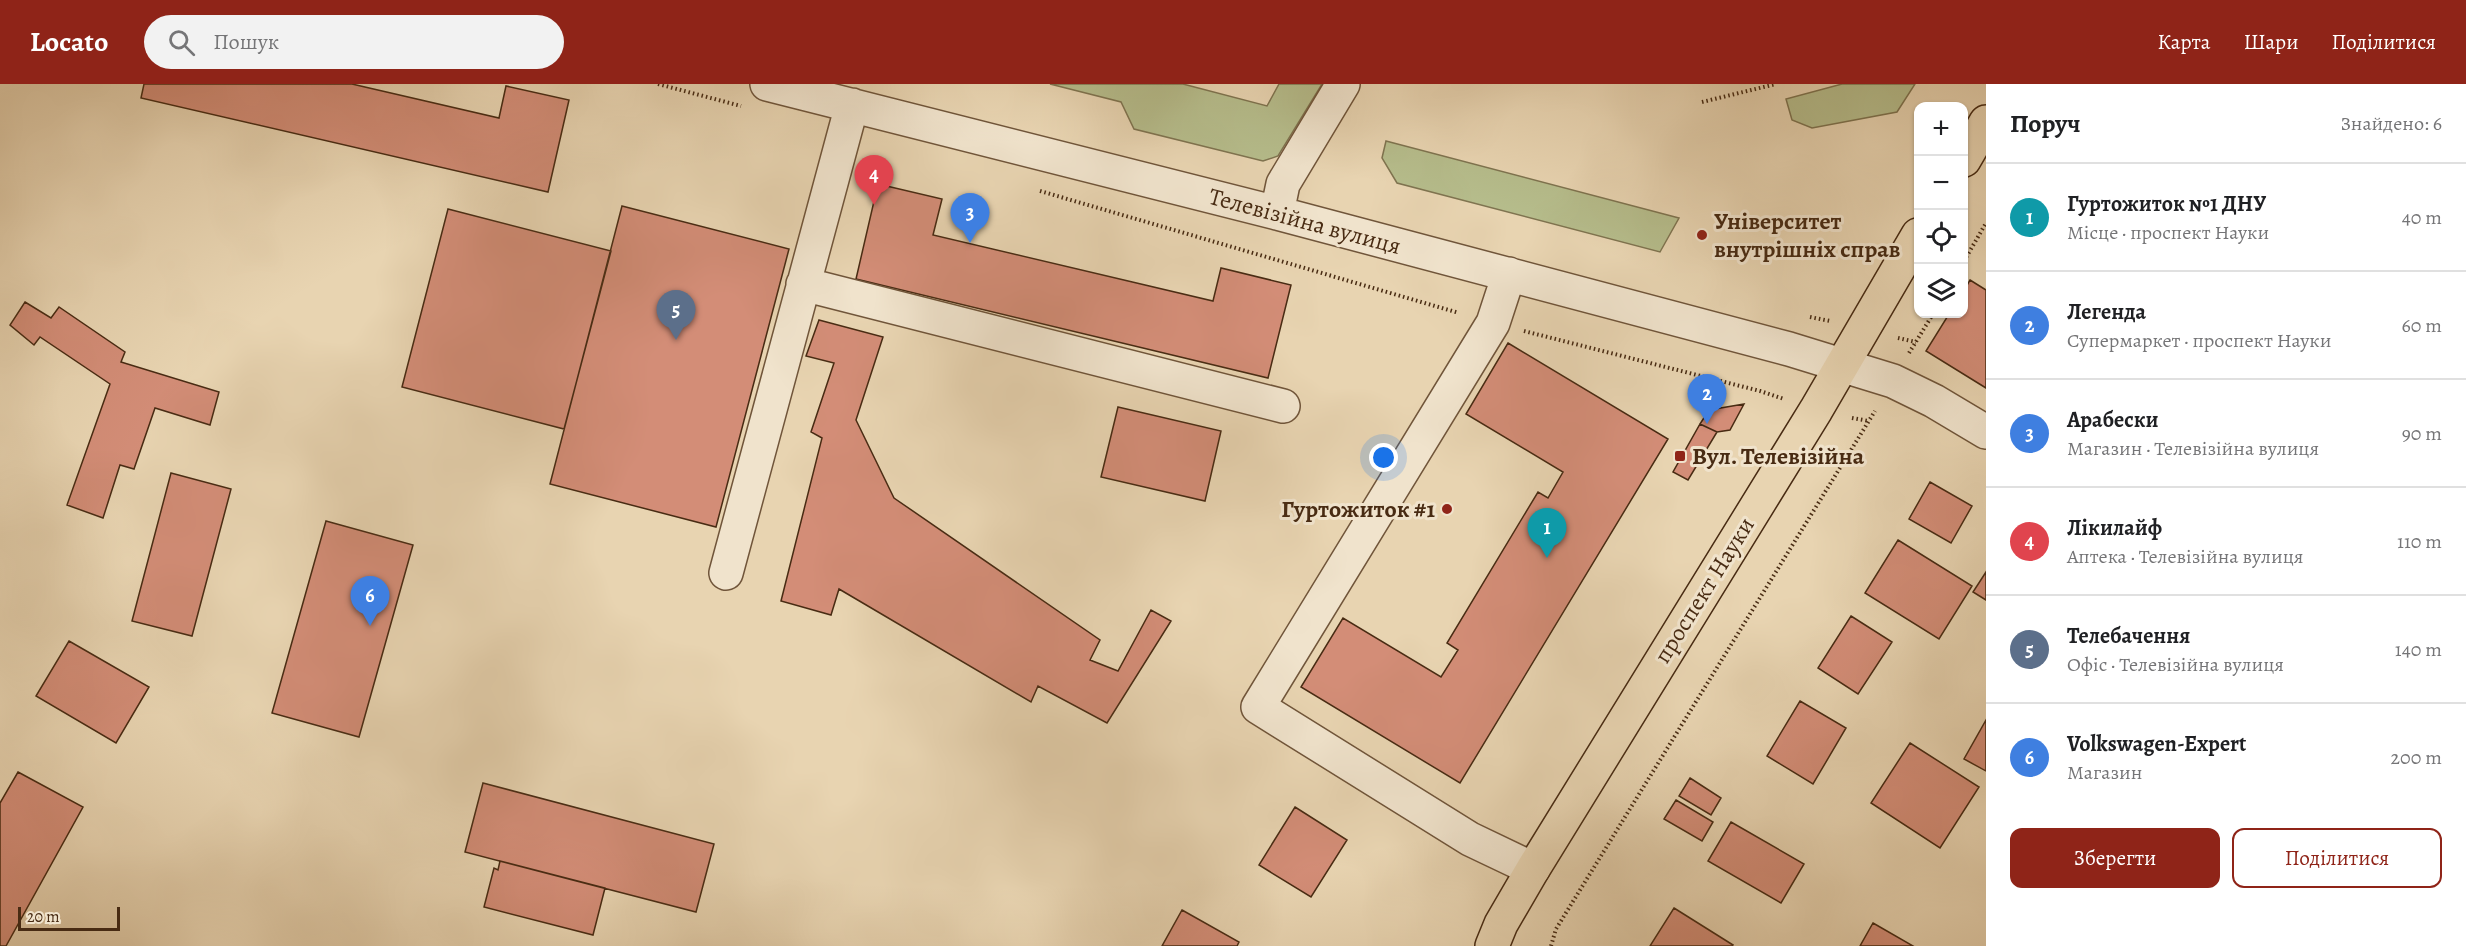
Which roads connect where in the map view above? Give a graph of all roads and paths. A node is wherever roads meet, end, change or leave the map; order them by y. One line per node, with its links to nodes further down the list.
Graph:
1 (658, 84): 4 (path)
2 (1343, 84): 10 (street)
3 (1776, 84): 5 (path)
4 (759, 96): 6 (street, Телевізійна вулиця)
5 (1702, 102)
6 (852, 105): 10 (street, Телевізійна вулиця); 15 (street)
7 (1986, 122): 8 (main road)
8 (1966, 156)
9 (1037, 190): 17 (path)
10 (1276, 213): 14 (street, Телевізійна вулиця)
11 (1986, 223): 13 (path)
12 (1914, 242): 18 (main road, проспект Науки)
13 (1968, 254)
14 (1509, 274): 17 (street); 18 (street, Телевізійна вулиця)
15 (803, 284): 21 (street); 23 (street)
16 (1931, 318): 19 (path)
17 (1493, 323): 20 (path); 24 (street)
18 (1841, 365): 19 (street, Телевізійна вулиця); 24 (main road, проспект Науки)
19 (1893, 381): 22 (street, Телевізійна вулиця); 26 (path)
20 (1760, 391)
21 (1283, 406)
22 (1986, 432)
23 (726, 573)
24 (1533, 869): 25 (main road, проспект Науки)
25 (1492, 946)
26 (1551, 946)

